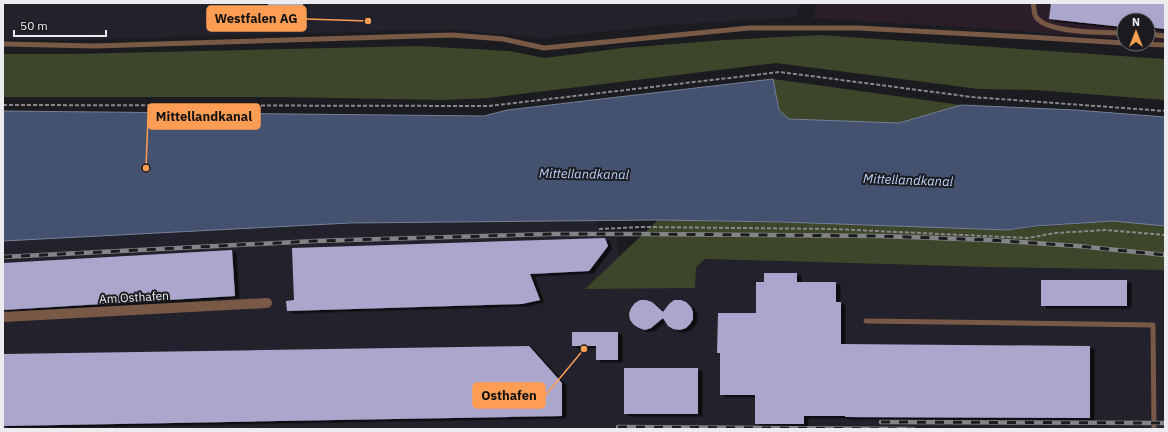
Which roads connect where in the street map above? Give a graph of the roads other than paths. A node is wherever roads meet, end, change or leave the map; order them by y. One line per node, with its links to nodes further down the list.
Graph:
1 (1033, 3): 2 (lane)
2 (1116, 33)
3 (1116, 42): 4 (lane)
4 (3, 44)
5 (267, 302): 6 (street, Am Osthafen)
6 (3, 318)
7 (866, 320): 8 (lane)
8 (1154, 429)

